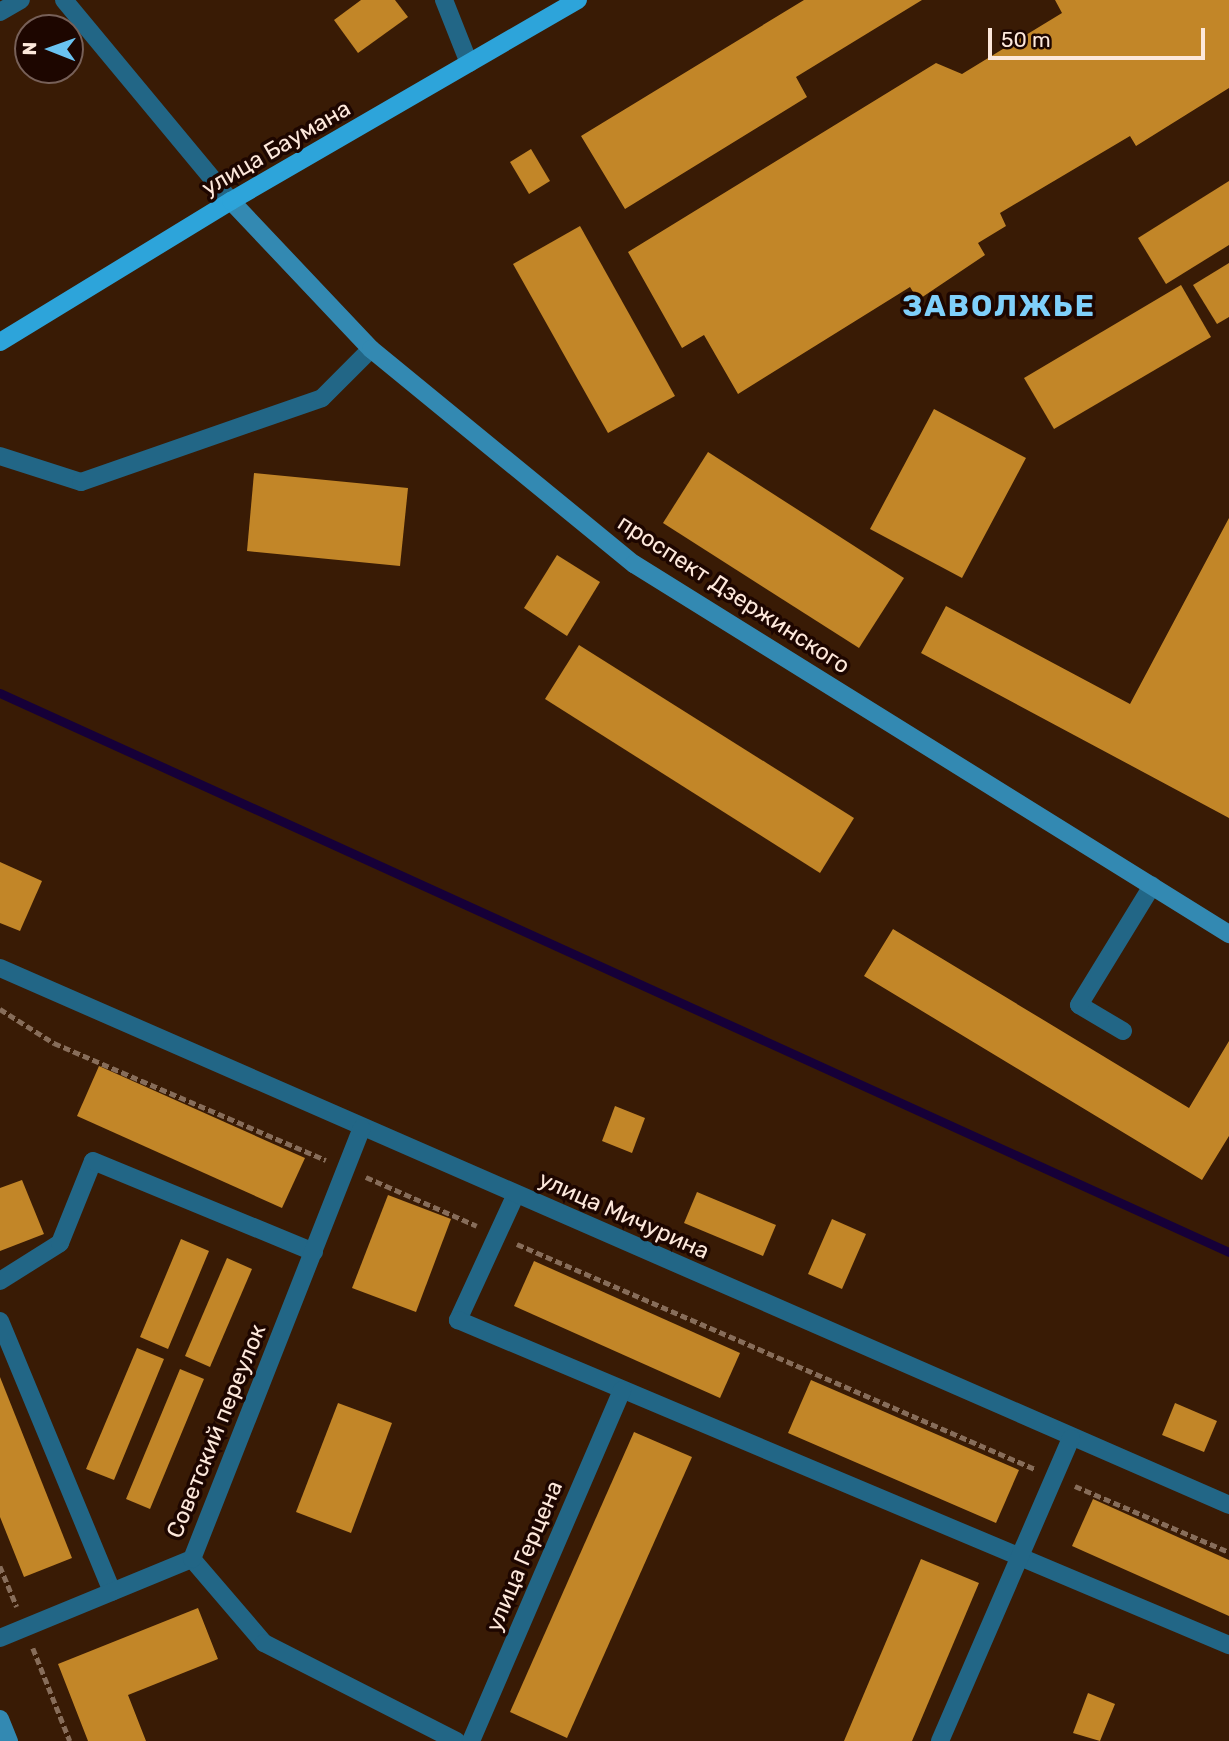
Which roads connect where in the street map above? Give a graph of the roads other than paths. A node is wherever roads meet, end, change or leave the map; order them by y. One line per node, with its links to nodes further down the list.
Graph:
1 (21, 0): 5 (street)
2 (64, 0): 7 (street)
3 (444, 0): 6 (street)
4 (578, 0): 6 (main road, улица Баумана)
5 (0, 12)
6 (469, 63): 7 (main road, улица Баумана)
7 (231, 201): 8 (main road, улица Баумана); 9 (street, проспект Дзержинского)
8 (0, 342)
9 (371, 349): 10 (street); 11 (street, проспект Дзержинского)
10 (0, 456)
11 (1152, 886): 12 (street, проспект Дзержинского); 14 (street)
12 (1229, 934)
13 (0, 968): 15 (street, улица Мичурина)
14 (1123, 1031)
15 (362, 1128): 16 (street, улица Мичурина); 17 (street, Советский переулок)
16 (516, 1194): 20 (street); 21 (street, улица Мичурина)
17 (314, 1252): 18 (street); 24 (street, Советский переулок)
18 (0, 1281)
19 (0, 1321): 25 (street)
20 (622, 1390): 23 (street); 31 (street, улица Герцена)
21 (1071, 1438): 22 (street, улица Мичурина); 23 (street)
22 (1229, 1505)
23 (1019, 1554): 27 (street); 32 (street)
24 (192, 1559): 25 (street, Советский переулок); 30 (street)
25 (112, 1592): 26 (street, Советский переулок)
26 (0, 1638)
27 (1229, 1645)
28 (0, 1719): 29 (street)
29 (9, 1741)
30 (456, 1741)
31 (471, 1741)
32 (940, 1741)

